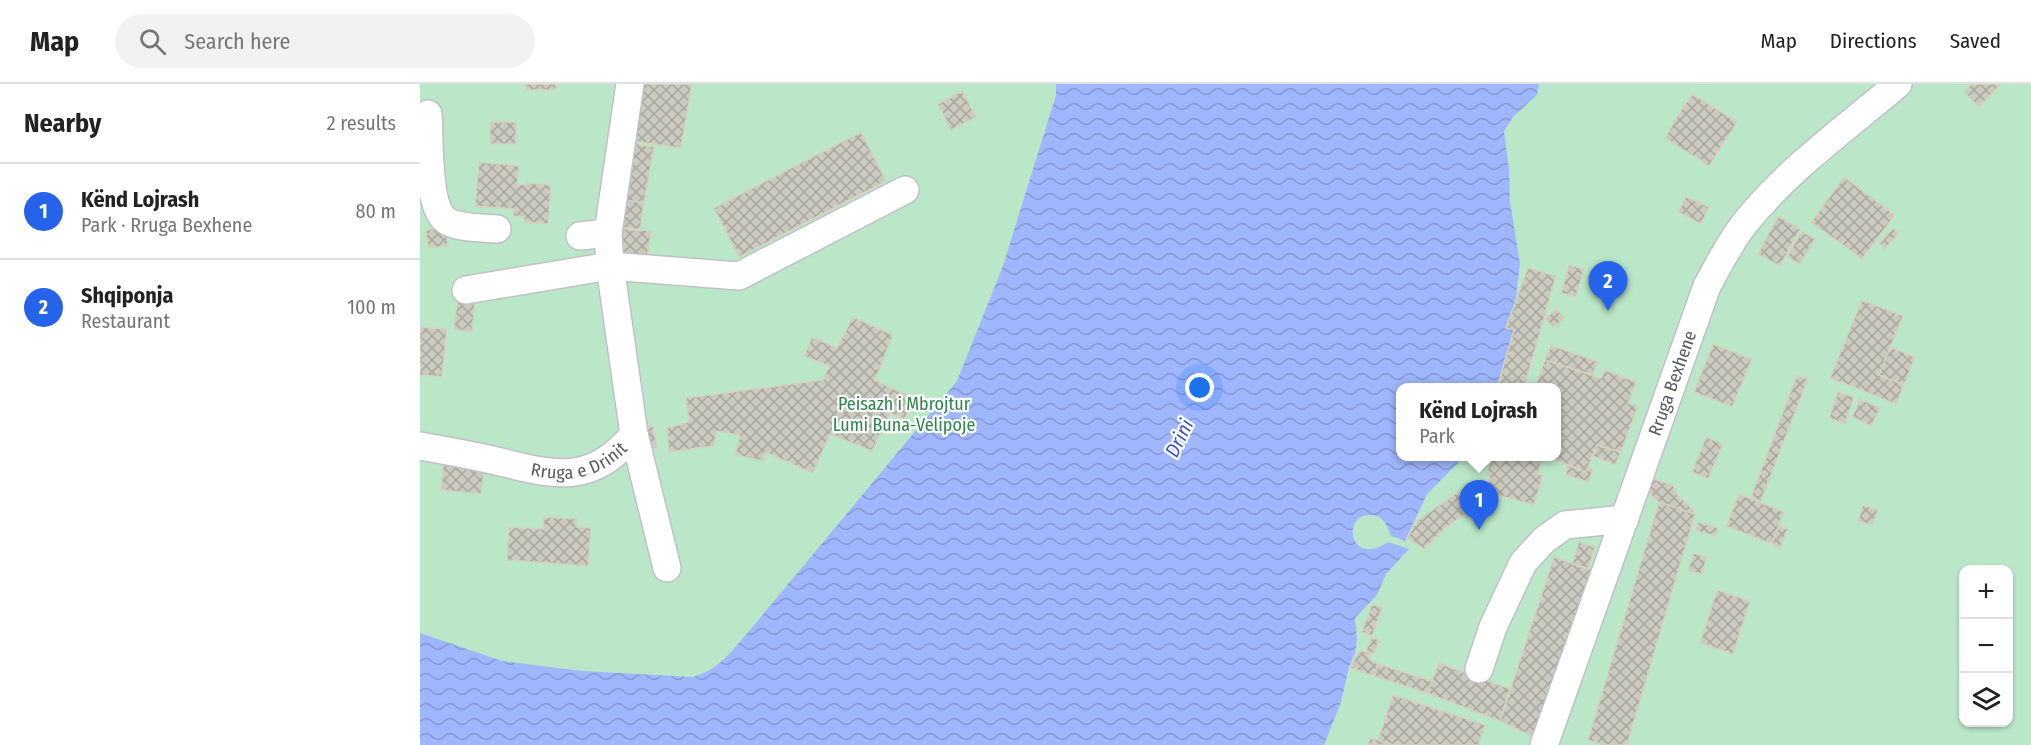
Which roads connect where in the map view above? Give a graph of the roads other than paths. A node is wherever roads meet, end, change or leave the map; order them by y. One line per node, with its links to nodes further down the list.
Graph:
1 (630, 84): 6 (street, Rruga e Drinit)
2 (1898, 84): 12 (street, Rruga Bexhene)
3 (432, 114): 5 (street)
4 (905, 190): 8 (street)
5 (497, 229)
6 (608, 233): 7 (street); 8 (street, Rruga e Drinit)
7 (580, 236)
8 (610, 266): 9 (street); 10 (street, Rruga e Drinit)
9 (466, 290)
10 (634, 434): 11 (street, Rruga e Drinit); 13 (street)
11 (420, 446)
12 (1625, 519): 14 (street); 15 (street, Rruga Bexhene)
13 (667, 568)
14 (1479, 669)
15 (1544, 745)

